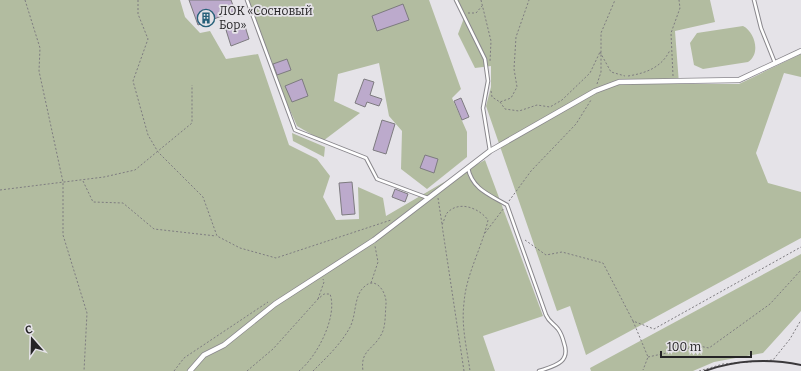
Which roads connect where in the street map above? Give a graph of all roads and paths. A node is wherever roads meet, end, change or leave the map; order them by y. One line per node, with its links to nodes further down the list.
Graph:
1 (25, 0): 26 (path)
2 (138, 0): 23 (path)
3 (247, 0): 29 (lane)
4 (456, 0): 11 (lane)
5 (480, 0): 10 (path)
6 (529, 0): 21 (path)
7 (615, 0): 14 (path)
8 (679, 0): 12 (path)
9 (754, 0): 15 (lane)
10 (482, 6): 11 (path); 16 (path)
11 (463, 13): 22 (lane)
12 (670, 50): 14 (path); 17 (path)
13 (801, 51): 15 (street)
14 (600, 52): 20 (path); 21 (path)
15 (775, 63): 17 (street)
16 (490, 68)
17 (673, 81): 20 (street)
18 (192, 85): 23 (path)
19 (491, 90): 21 (path)
20 (595, 91): 22 (street); 30 (path)
21 (500, 102)
22 (490, 151): 24 (street)
23 (158, 152): 25 (path); 35 (path)
24 (468, 168): 28 (street); 30 (lane)
25 (82, 180): 26 (path); 35 (path)
26 (63, 182): 27 (path); 46 (path)
27 (0, 190)
28 (437, 192): 29 (street); 32 (path)
29 (428, 198): 36 (street)
30 (507, 205): 33 (path); 34 (lane)
31 (392, 220): 35 (path)
32 (442, 225): 33 (path); 52 (path)
33 (485, 233): 53 (path)
34 (517, 234): 43 (path); 54 (lane)
35 (217, 236)
36 (374, 240): 39 (street); 40 (path)
37 (801, 247): 43 (path)
38 (801, 270): 44 (path)
39 (321, 274): 41 (path); 47 (street)
40 (371, 284): 50 (path); 51 (path)
41 (318, 299): 48 (path); 49 (path)
42 (801, 320): 55 (path)
43 (633, 321): 44 (path)
44 (648, 357): 45 (path)
45 (643, 370)
46 (84, 371)
47 (190, 371)
48 (247, 371)
49 (299, 371)
50 (313, 371)
51 (363, 371)
52 (464, 371)
53 (470, 371)
54 (539, 371)
55 (699, 371)

